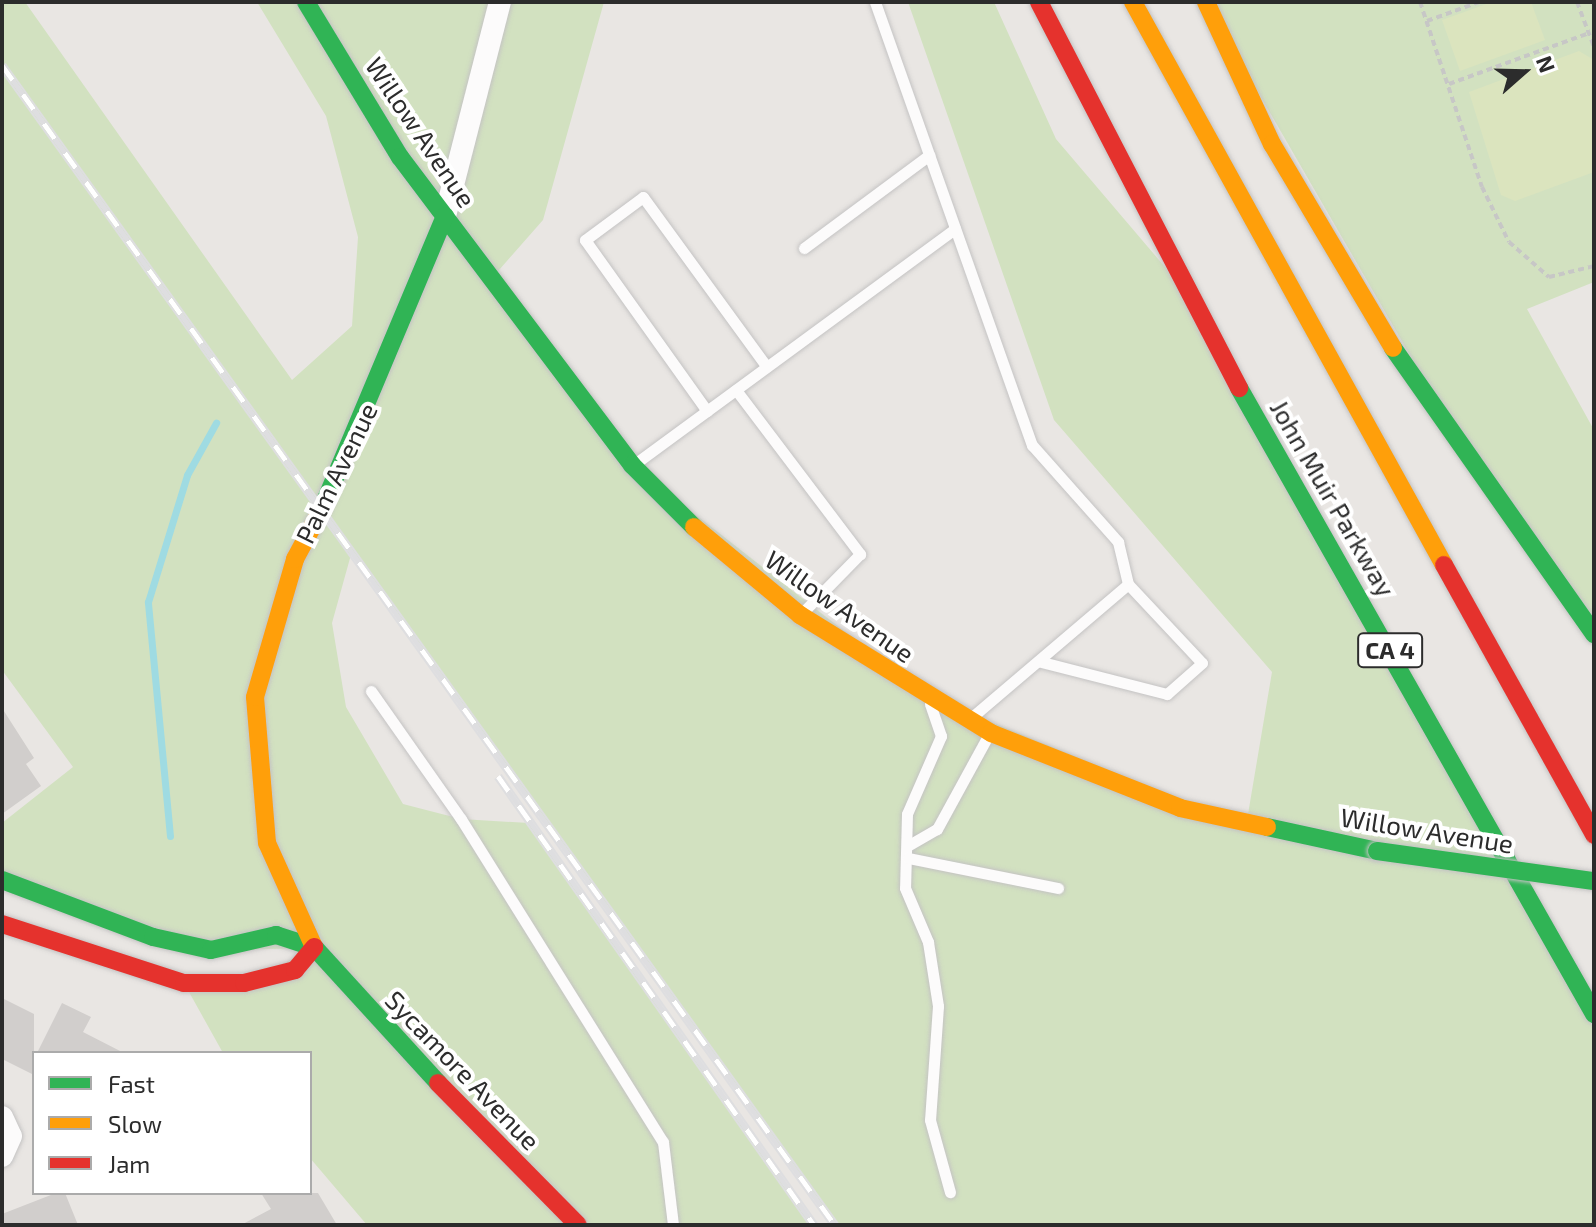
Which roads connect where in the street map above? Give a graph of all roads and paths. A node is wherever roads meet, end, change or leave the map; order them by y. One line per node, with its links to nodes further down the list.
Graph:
1 (306, 2): 17 (main road, Willow Avenue)
2 (500, 2): 17 (street, Palm Avenue)
3 (875, 2): 15 (lane)
4 (1039, 2): 40 (main road, John Muir Parkway / CA 4)
5 (1133, 2): 16 (main road)
6 (1156, 2): 16 (main road)
7 (1206, 2): 27 (main road)
8 (1420, 2): 11 (path)
9 (1479, 2): 11 (path)
10 (1577, 2): 12 (path)
11 (1427, 21): 14 (path)
12 (1589, 33): 13 (path); 14 (path)
13 (1594, 47)
14 (1449, 84): 20 (path)
15 (929, 155): 18 (lane); 19 (lane)
16 (1243, 204): 33 (main road)
17 (445, 216): 24 (main road, Willow Avenue); 39 (main road, Palm Avenue)
18 (955, 229): 21 (lane); 25 (lane)
19 (804, 248)
20 (1594, 266)
21 (767, 367): 22 (lane); 23 (lane)
22 (736, 390): 23 (lane); 26 (lane)
23 (707, 411): 24 (lane)
24 (632, 465): 26 (main road, Willow Avenue)
25 (1128, 584): 28 (lane); 28 (lane)
26 (800, 615): 30 (main road, Willow Avenue)
27 (1594, 634)
28 (1038, 661): 31 (lane)
29 (371, 691): 45 (lane)
30 (927, 696): 31 (main road, Willow Avenue); 34 (lane)
31 (969, 720): 32 (main road, Willow Avenue)
32 (991, 733): 34 (lane); 36 (main road, Willow Avenue, bridge)
33 (1594, 835)
34 (908, 852): 37 (lane); 43 (lane)
35 (2, 880): 39 (main road)
36 (1594, 881)
37 (1058, 888)
38 (2, 924): 39 (main road)
39 (314, 947): 44 (main road, Sycamore Avenue)
40 (1594, 1014)
41 (2, 1117): 42 (street)
42 (2, 1156)
43 (950, 1192)
44 (578, 1225)
45 (673, 1225)

